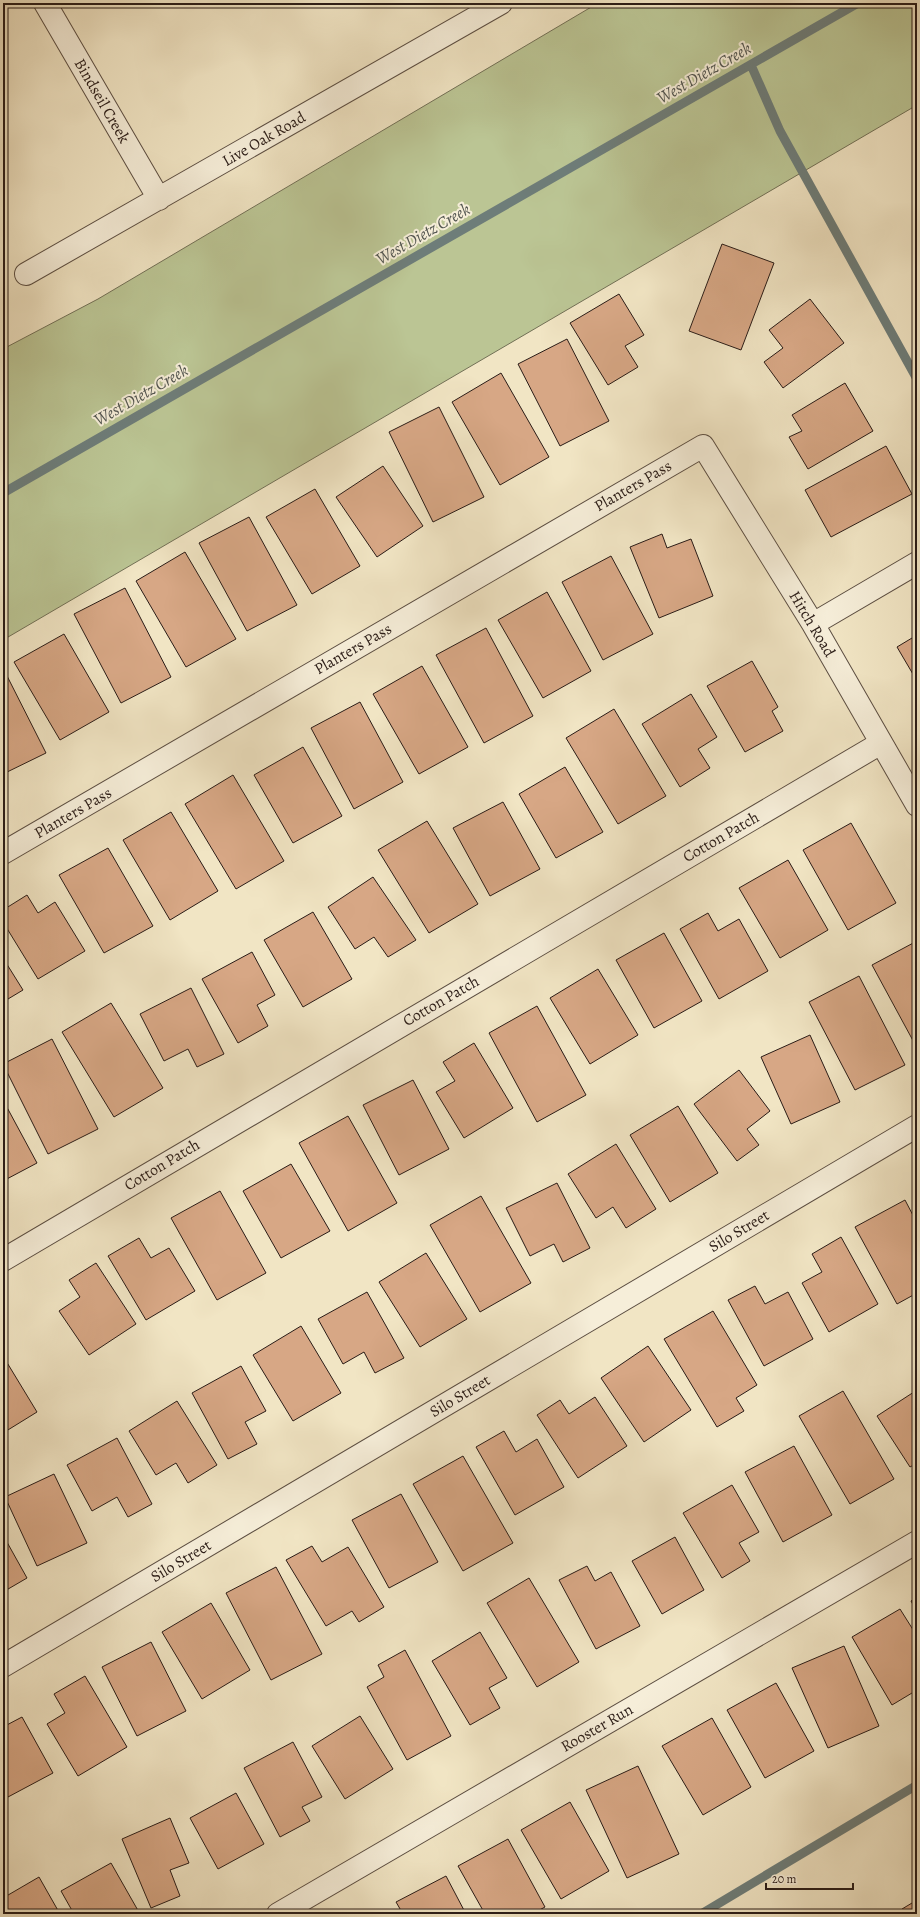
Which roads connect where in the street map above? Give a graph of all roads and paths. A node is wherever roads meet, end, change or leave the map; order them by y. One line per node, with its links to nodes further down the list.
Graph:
1 (45, 3): 3 (street, Bindseil Creek)
2 (501, 3): 3 (street, Live Oak Road)
3 (159, 199): 4 (street, Live Oak Road)
4 (26, 274)
5 (703, 446): 7 (street, Hitch Road); 10 (street, Planters Pass)
6 (917, 563): 7 (street)
7 (813, 624): 8 (street, Hitch Road)
8 (881, 743): 9 (street, Hitch Road); 12 (street, Cotton Patch)
9 (917, 805)
10 (3, 853)
11 (917, 1126): 14 (street, Silo Street)
12 (3, 1260)
13 (917, 1542): 15 (street, Rooster Run)
14 (3, 1666)
15 (278, 1914)

